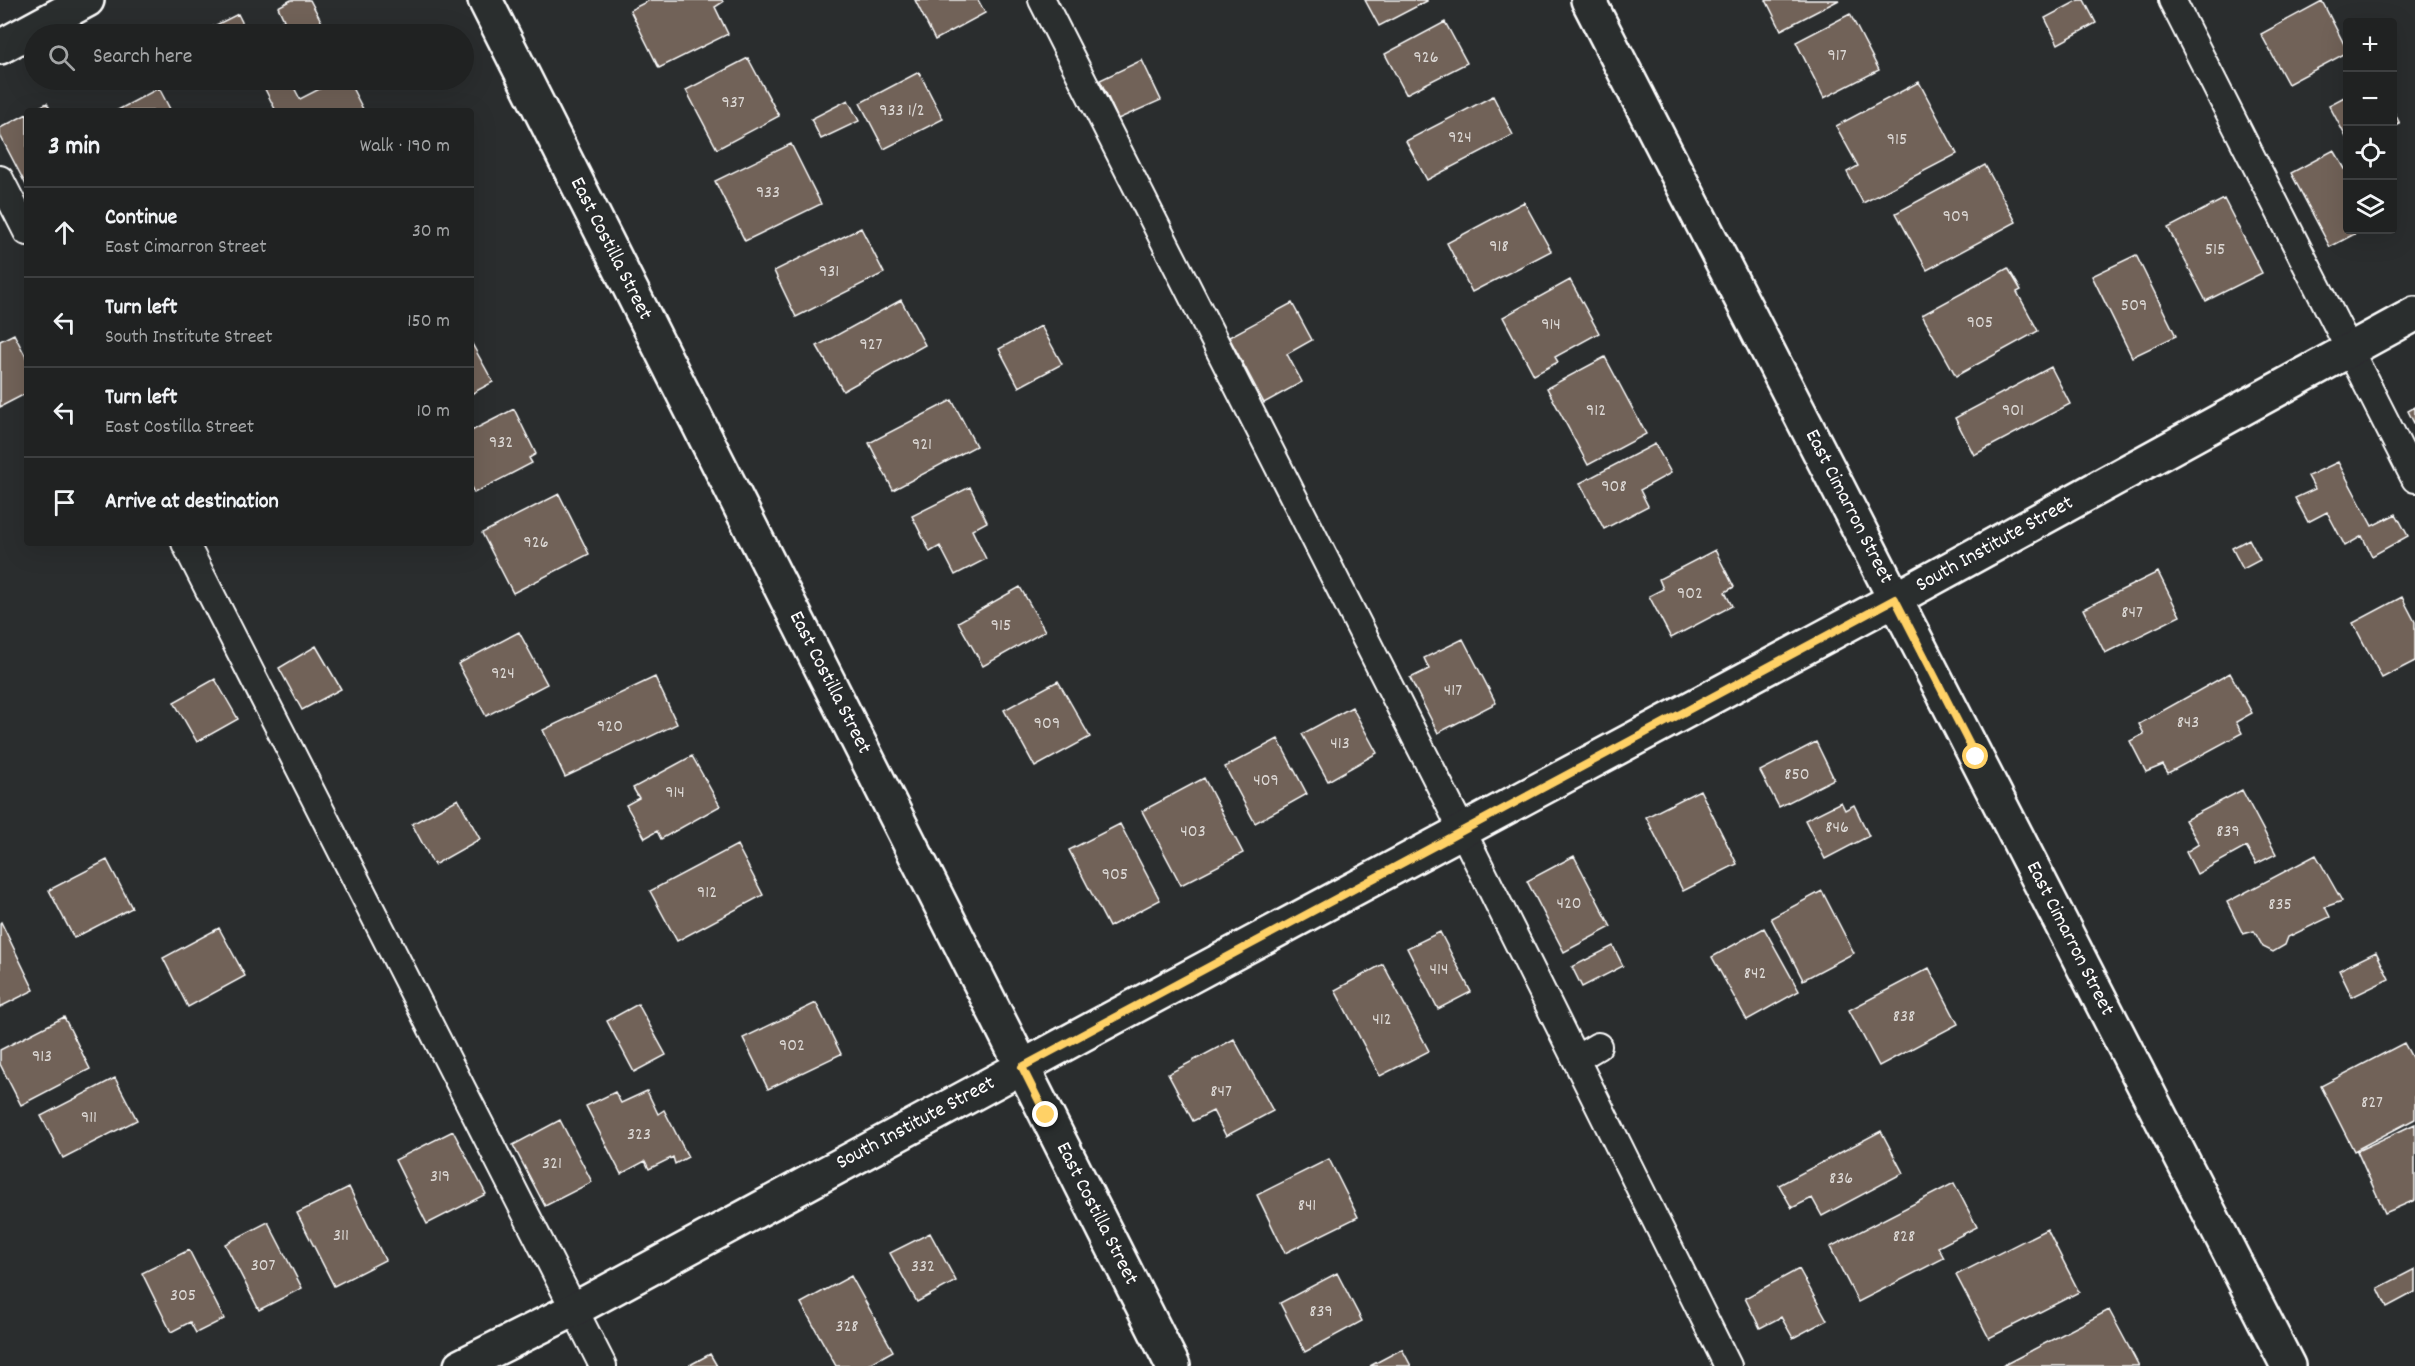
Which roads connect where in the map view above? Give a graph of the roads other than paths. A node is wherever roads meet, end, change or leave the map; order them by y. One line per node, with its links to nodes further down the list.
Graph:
1 (87, 0): 6 (street)
2 (485, 0): 19 (street, East Costilla Street)
3 (1042, 0): 16 (lane)
4 (1588, 0): 15 (street, East Cimarron Street)
5 (2172, 0): 12 (lane)
6 (43, 24)
7 (24, 34): 8 (street)
8 (0, 47)
9 (0, 179): 10 (lane)
10 (24, 226)
11 (2415, 314): 12 (street, South Institute Street)
12 (2351, 349): 13 (lane); 15 (street, South Institute Street)
13 (2415, 479)
14 (187, 546): 20 (lane)
15 (1895, 599): 16 (street, South Institute Street); 25 (street, East Cimarron Street)
16 (1463, 831): 18 (lane); 19 (street, South Institute Street)
17 (1598, 1046): 18 (lane)
18 (1576, 1059): 24 (lane)
19 (1022, 1067): 20 (street, South Institute Street); 23 (street, East Costilla Street)
20 (575, 1310): 21 (street, South Institute Street); 22 (lane)
21 (462, 1366)
22 (603, 1366)
23 (1173, 1366)
24 (1728, 1366)
25 (2288, 1366)

